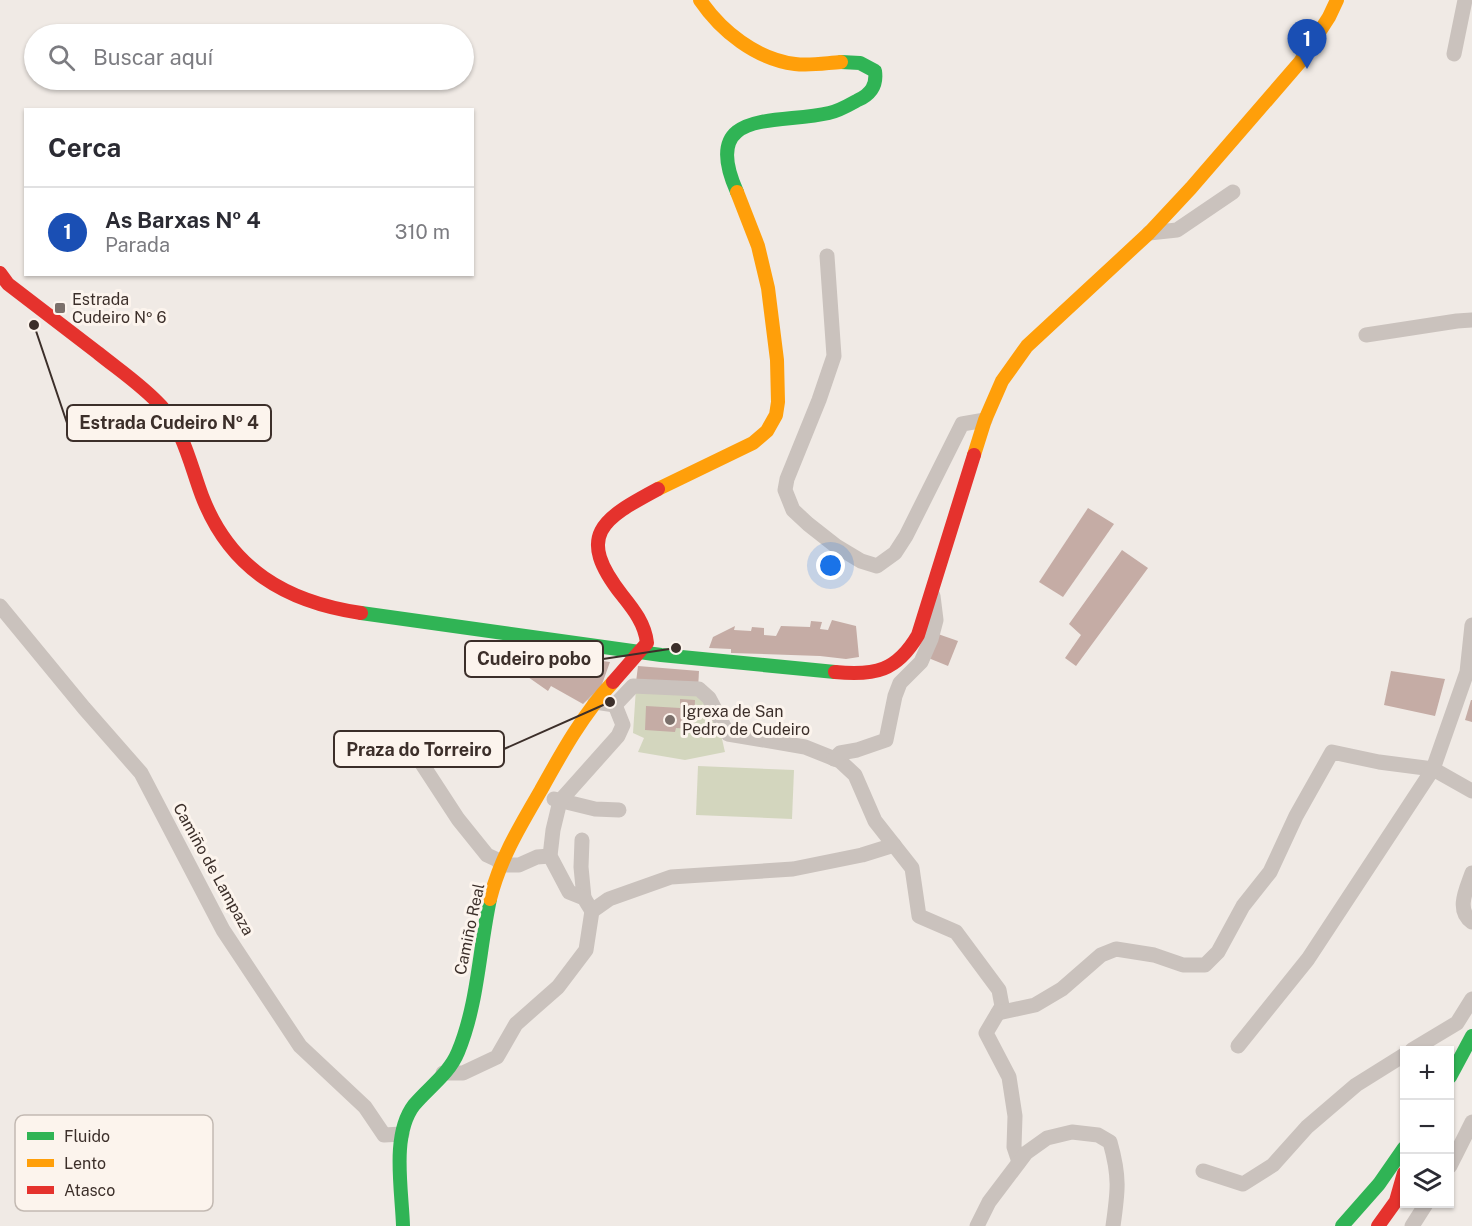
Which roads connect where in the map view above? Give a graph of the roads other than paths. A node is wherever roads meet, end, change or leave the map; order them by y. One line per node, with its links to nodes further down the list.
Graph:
1 (700, 0): 15 (main road)
2 (1337, 0): 6 (main road)
3 (1465, 0): 4 (street)
4 (1454, 54)
5 (1233, 192): 6 (street)
6 (1149, 233): 11 (main road)
7 (827, 256): 11 (street)
8 (0, 273): 15 (main road)
9 (1472, 320): 10 (street)
10 (1366, 335)
11 (985, 420): 12 (main road)
12 (933, 592): 15 (main road); 19 (street)
13 (0, 606): 44 (street, Camiño de Lampaza)
14 (1472, 625): 20 (street)
15 (640, 653): 16 (main road, Camiño Real)
16 (595, 702): 17 (street); 22 (main road, Camiño Real)
17 (615, 705): 19 (street); 23 (street)
18 (411, 747): 28 (street)
19 (834, 759): 26 (street)
20 (1433, 769): 21 (street); 34 (street); 38 (street)
21 (1472, 791)
22 (538, 795): 23 (street); 28 (main road, Camiño Real)
23 (560, 801): 24 (street); 27 (street)
24 (619, 810)
25 (582, 840): 29 (street)
26 (894, 845): 31 (street); 34 (street)
27 (553, 862): 28 (street); 29 (street); 31 (street)
28 (501, 863): 42 (main road, Camiño Real)
29 (581, 867): 31 (street)
30 (1472, 873): 32 (street)
31 (588, 905): 42 (street)
32 (1472, 922)
33 (1472, 999): 35 (street)
34 (998, 1013): 47 (street)
35 (1456, 1023): 36 (main road); 39 (street)
36 (1472, 1028)
37 (1472, 1036): 41 (main road)
38 (1238, 1046)
39 (1419, 1046)
40 (1400, 1058): 49 (street)
41 (1454, 1068)
42 (443, 1074): 44 (main road, Camiño Real)
43 (1472, 1122): 46 (street)
44 (402, 1134): 53 (main road)
45 (1400, 1154): 56 (main road)
46 (1454, 1156)
47 (1019, 1162): 54 (street); 55 (street)
48 (1400, 1170): 52 (main road)
49 (1203, 1171)
50 (1400, 1187): 52 (main road)
51 (1423, 1208): 57 (street)
52 (1373, 1222)
53 (403, 1226)
54 (977, 1226)
55 (1113, 1226)
56 (1342, 1226)
57 (1412, 1226)

